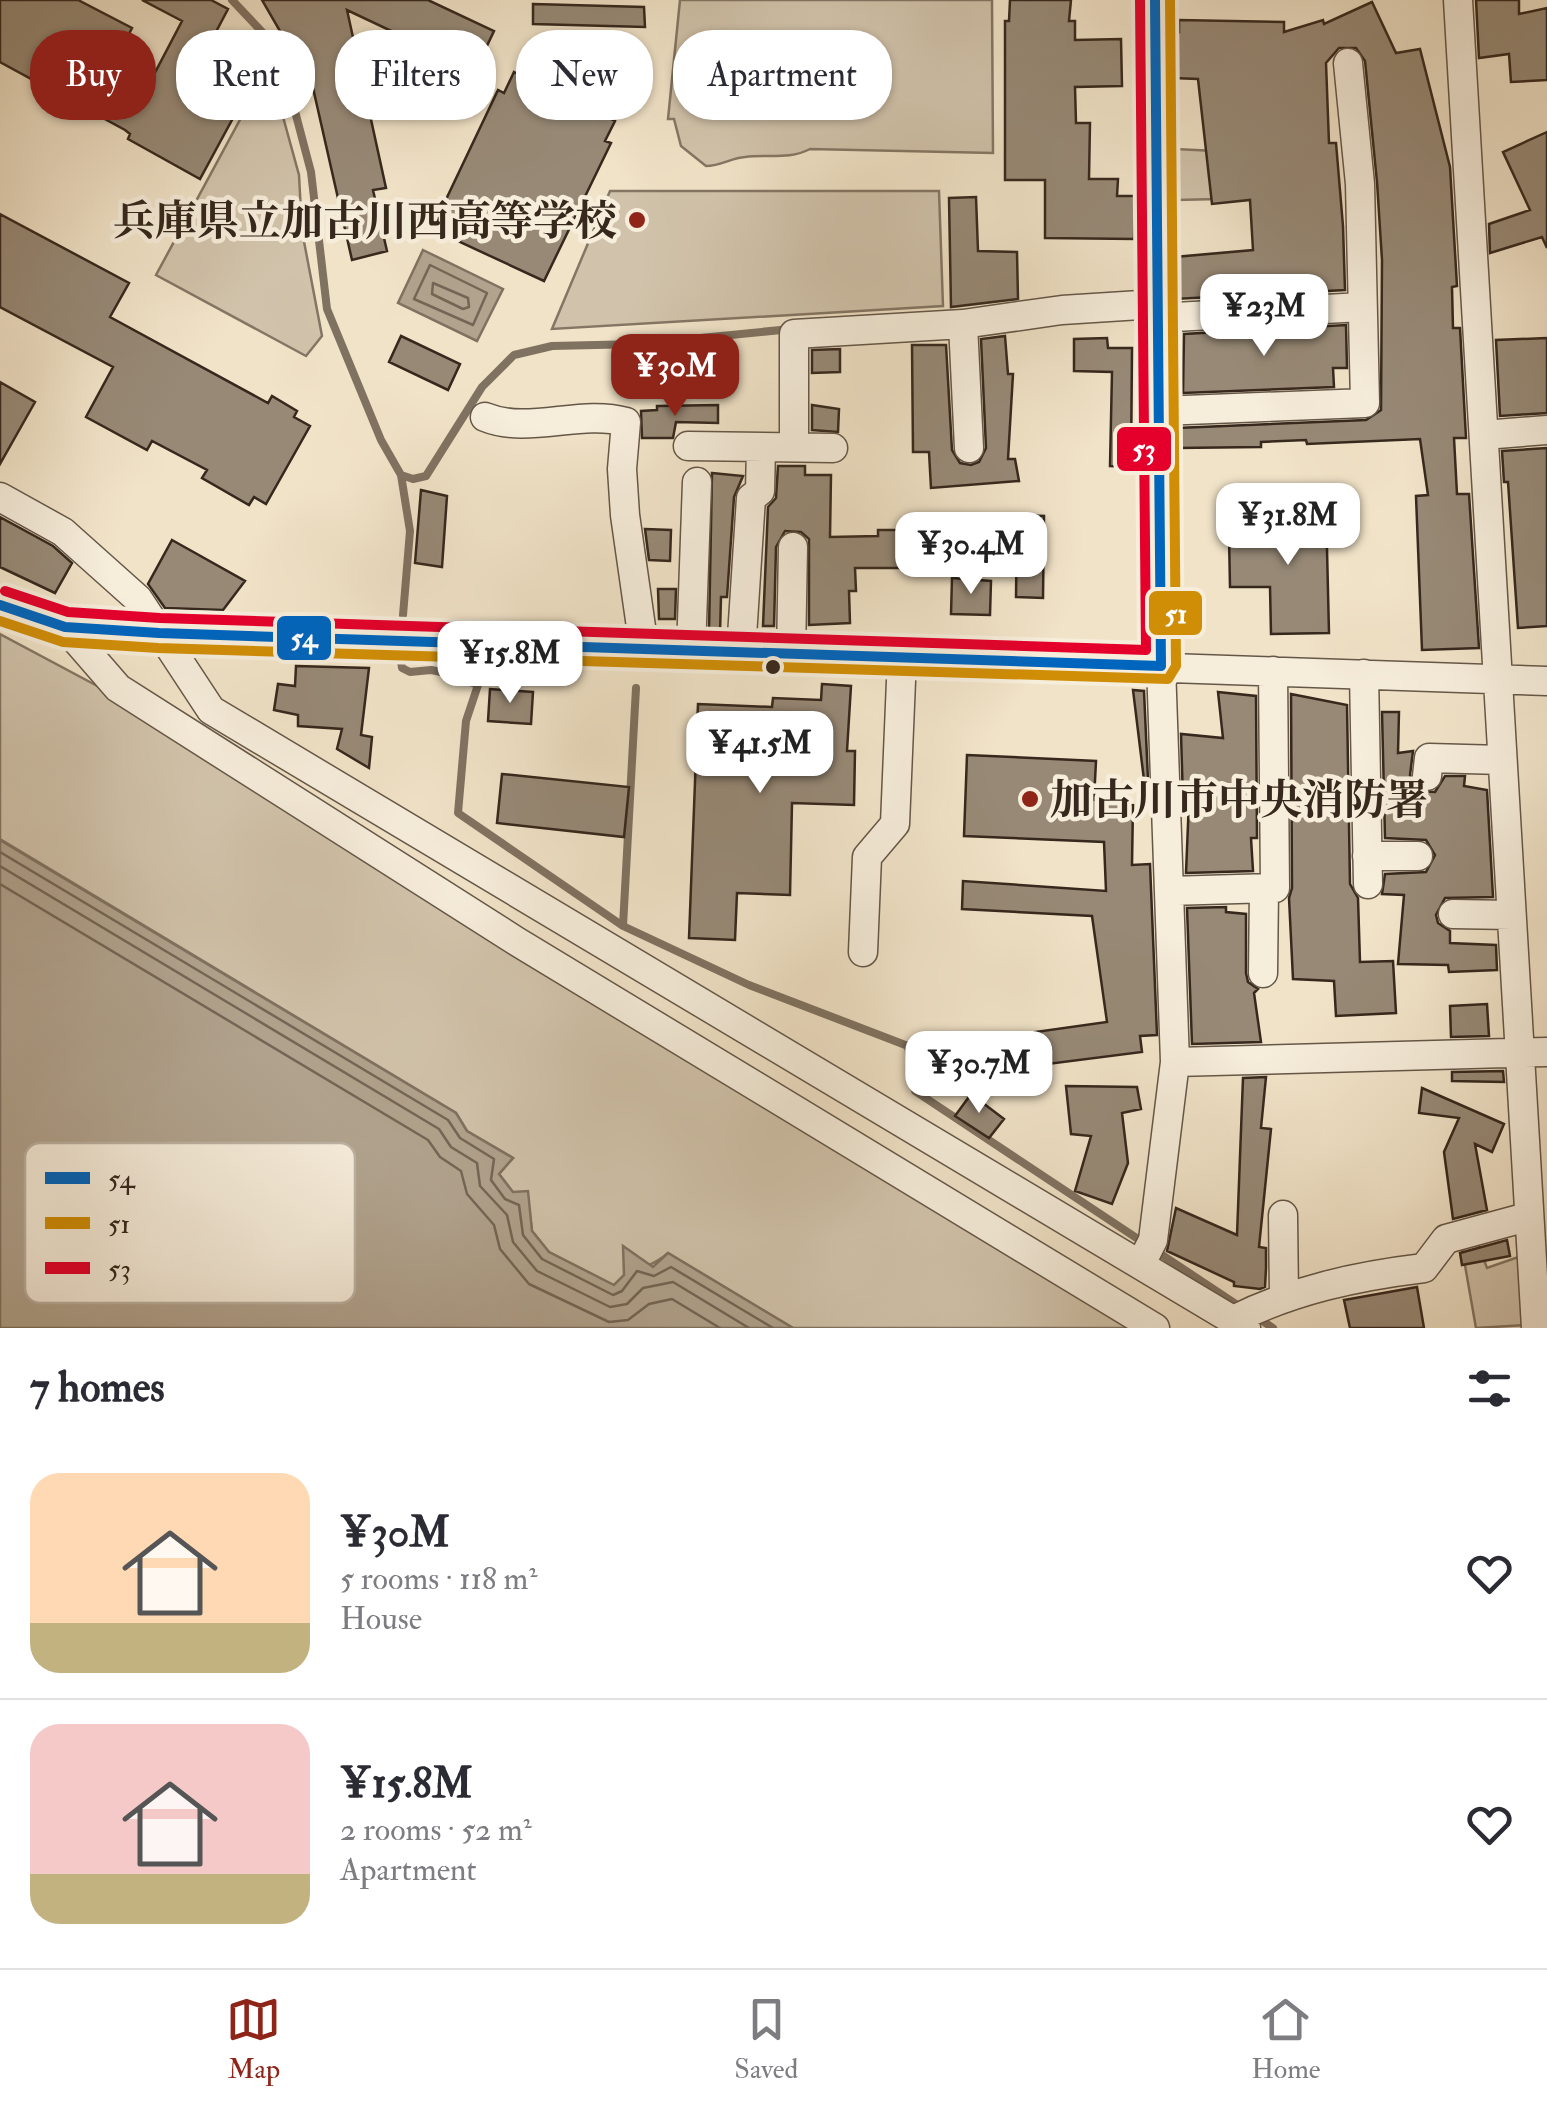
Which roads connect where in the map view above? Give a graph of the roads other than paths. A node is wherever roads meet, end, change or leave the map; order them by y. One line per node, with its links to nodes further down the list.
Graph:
1 (1156, 0): 5 (street)
2 (1458, 0): 10 (street)
3 (1348, 63): 4 (street)
4 (1362, 307): 5 (street); 7 (street)
5 (1156, 311): 6 (street); 7 (street)
6 (964, 324): 12 (street); 15 (street)
7 (1160, 412): 27 (street)
8 (484, 417): 22 (street)
9 (1547, 430): 10 (street)
10 (1484, 435): 30 (street)
11 (688, 446): 13 (street)
12 (794, 446): 13 (street); 14 (street)
13 (760, 448): 24 (street)
14 (833, 448)
15 (969, 448)
16 (697, 482): 23 (street)
17 (0, 497): 21 (street)
18 (793, 547): 25 (street)
19 (0, 605): 20 (street)
20 (66, 627): 21 (street); 49 (street)
21 (159, 633): 22 (street); 45 (street)
22 (644, 648): 23 (street)
23 (691, 650): 24 (street)
24 (741, 652): 25 (street)
25 (790, 654): 26 (street)
26 (902, 657): 27 (street); 39 (street)
27 (1162, 666): 28 (street); 36 (street)
28 (1274, 671): 29 (street); 35 (street)
29 (1364, 674): 30 (street); 34 (street)
30 (1497, 679): 31 (street); 32 (street)
31 (1547, 681)
32 (1502, 760): 33 (street); 38 (street)
33 (1428, 776)
34 (1418, 856)
35 (1264, 889): 36 (street); 40 (street)
36 (1169, 891): 42 (street)
37 (1454, 914): 38 (street)
38 (1511, 915): 41 (street)
39 (864, 952)
40 (1263, 973)
41 (1533, 1052): 42 (street); 44 (street)
42 (1175, 1062): 45 (street)
43 (1284, 1215): 46 (street)
44 (1535, 1224): 46 (street); 48 (street)
45 (1142, 1262): 47 (street)
46 (1284, 1297): 47 (street)
47 (1240, 1324)
48 (1540, 1324)
49 (1155, 1328)

